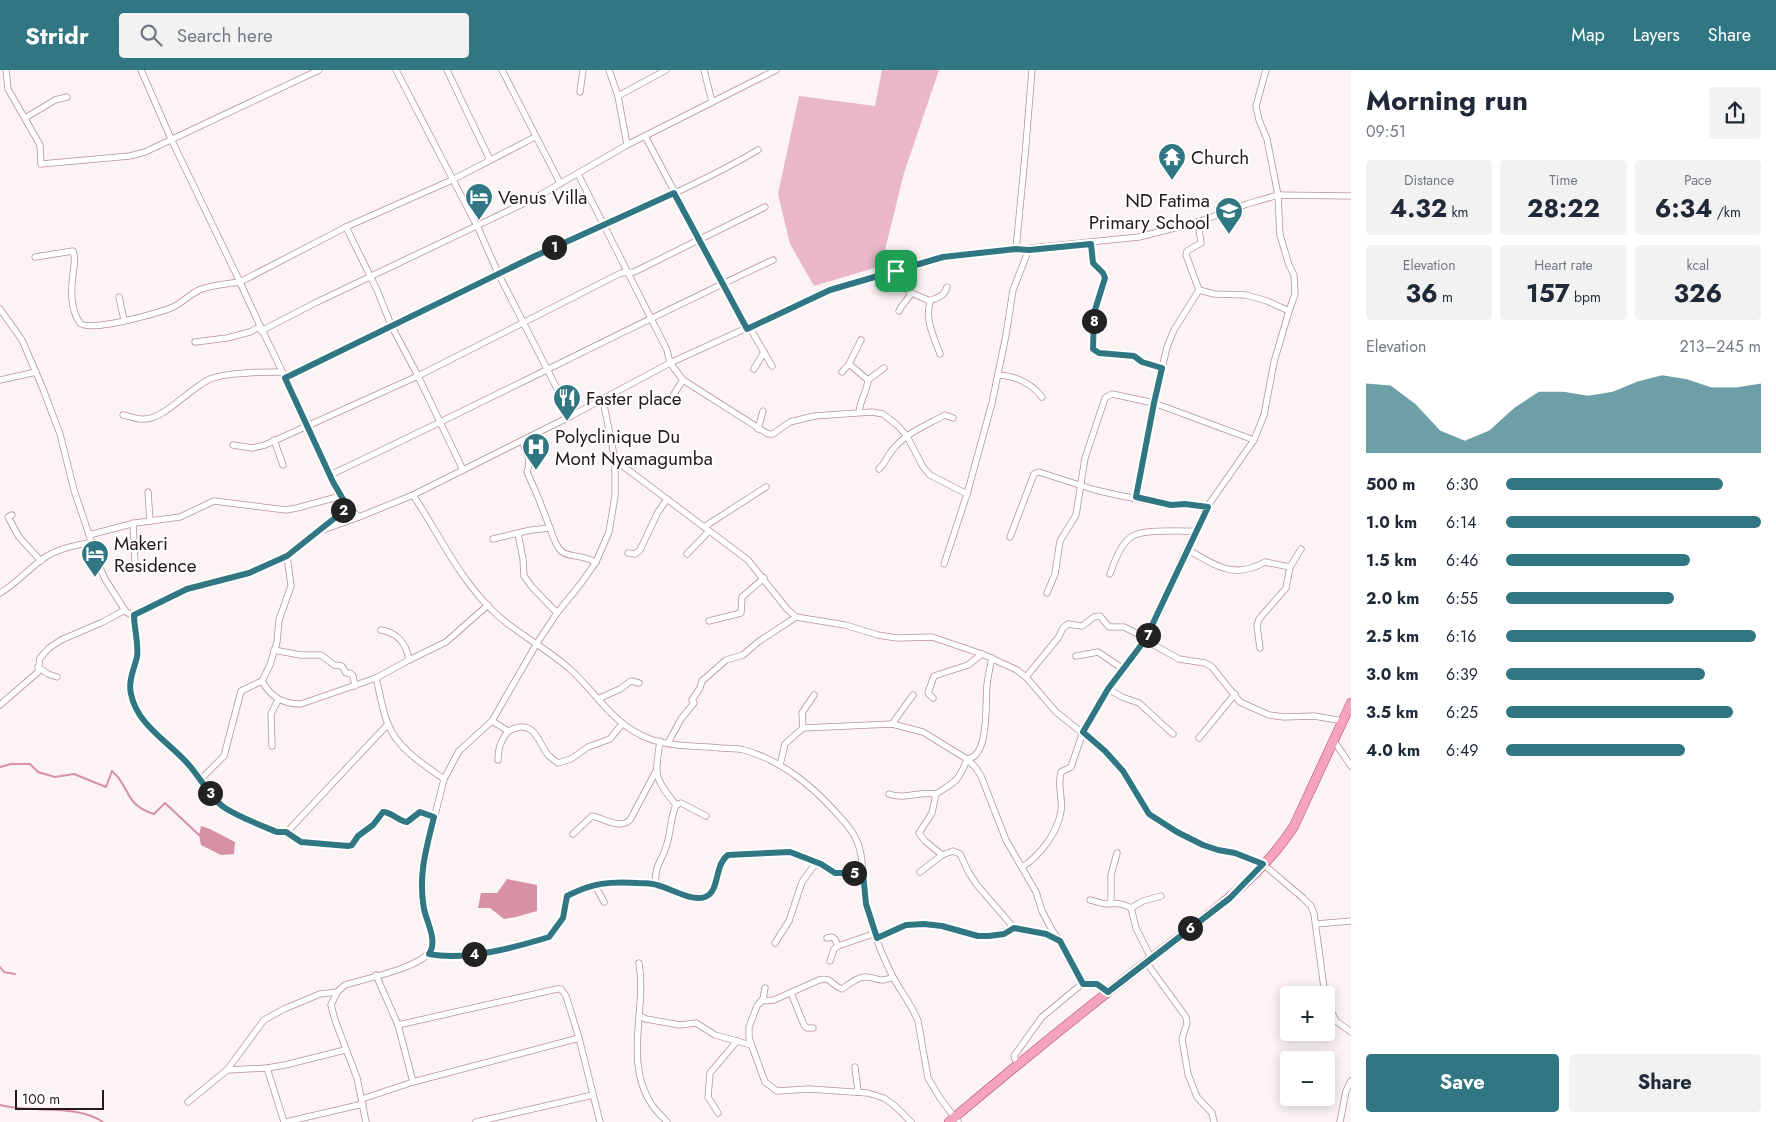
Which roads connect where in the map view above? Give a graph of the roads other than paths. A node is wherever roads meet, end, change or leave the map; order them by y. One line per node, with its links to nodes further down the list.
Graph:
1 (6, 70): 18 (street)
2 (141, 70): 21 (street)
3 (319, 70): 21 (street)
4 (396, 70): 26 (street)
5 (447, 70): 24 (street)
6 (502, 70): 20 (street)
7 (583, 70): 14 (street)
8 (608, 70): 15 (street)
9 (666, 70): 15 (street)
10 (704, 70): 17 (street)
11 (776, 70): 17 (street)
12 (1032, 70): 38 (street)
13 (1266, 70): 29 (street)
14 (580, 92)
15 (618, 96): 22 (street)
16 (67, 97): 18 (street)
17 (712, 102): 19 (street)
18 (25, 118): 21 (street)
19 (645, 136): 22 (street); 28 (street)
20 (535, 137): 24 (street); 27 (street)
21 (172, 141): 46 (street)
22 (626, 145): 25 (street)
23 (758, 150): 28 (street)
24 (490, 160): 26 (street)
25 (578, 174): 27 (street); 34 (street)
26 (452, 180): 33 (street); 35 (street)
27 (560, 183): 33 (street)
28 (674, 193): 34 (street); 36 (street)
29 (1278, 195): 30 (street); 32 (street); 55 (street)
30 (1351, 196)
31 (766, 207): 36 (street)
32 (1198, 222): 37 (street); 49 (street)
33 (476, 225): 44 (street); 45 (street)
34 (604, 226): 43 (street); 44 (street)
35 (346, 227): 45 (street); 46 (street)
36 (700, 239): 43 (street); 47 (street)
37 (1091, 244): 39 (street); 70 (street)
38 (1016, 249): 39 (street); 42 (street)
39 (1029, 250): 76 (street)
40 (35, 257): 57 (street)
41 (773, 260): 47 (street)
42 (896, 271): 50 (street); 60 (street)
43 (627, 272): 56 (street); 58 (street)
44 (498, 274): 58 (street); 59 (street)
45 (370, 277): 59 (street); 61 (street)
46 (240, 282): 57 (street); 61 (street)
47 (723, 283): 56 (street); 60 (street)
48 (947, 287): 52 (street)
49 (1199, 290): 55 (street); 70 (street)
50 (911, 293): 52 (street); 54 (street)
51 (119, 297): 57 (street)
52 (929, 301): 65 (street)
53 (0, 309): 73 (street)
54 (899, 311)
55 (1289, 311): 96 (street)
56 (650, 318): 66 (street); 71 (street)
57 (124, 320)
58 (522, 322): 71 (street); 77 (street)
59 (391, 325): 77 (street); 78 (street)
60 (748, 328): 64 (street); 66 (street)
61 (260, 329): 63 (street); 74 (street)
62 (861, 340): 67 (street)
63 (195, 342)
64 (764, 352): 68 (street); 72 (street)
65 (940, 354)
66 (670, 364): 80 (street); 84 (street)
67 (849, 364): 75 (street); 81 (street)
68 (772, 366)
69 (884, 368): 81 (street)
70 (1162, 368): 85 (street)
71 (547, 369): 89 (street); 91 (street)
72 (754, 369)
73 (36, 372): 79 (street); 122 (street)
74 (282, 372): 78 (street); 88 (street)
75 (842, 372)
76 (998, 375): 82 (street); 107 (street)
77 (418, 376): 91 (street); 92 (street)
78 (285, 378): 92 (street)
79 (0, 380)
80 (683, 380): 83 (street); 93 (street)
81 (868, 380): 87 (street)
82 (1042, 397)
83 (674, 399)
84 (603, 400): 89 (street); 99 (street)
85 (1154, 403): 96 (street); 104 (street); 110 (street)
86 (763, 411): 93 (street)
87 (859, 412): 93 (street); 94 (street)
88 (122, 415)
89 (571, 416): 97 (street)
90 (953, 418): 94 (street)
91 (440, 423): 102 (street); 103 (street)
92 (307, 425): 95 (street); 103 (street)
93 (758, 429)
94 (906, 436): 101 (street); 107 (street)
95 (274, 440): 98 (street); 100 (street)
96 (1254, 440): 113 (street)
97 (522, 441): 102 (street); 118 (street)
98 (233, 445)
99 (615, 460): 111 (street); 133 (street)
100 (283, 465)
101 (879, 469)
102 (463, 470): 108 (street)
103 (330, 475): 109 (street)
104 (1082, 485): 110 (street); 124 (street); 140 (street)
105 (766, 487): 119 (street)
106 (148, 492): 116 (street)
107 (967, 494): 134 (street)
108 (414, 495): 115 (street); 141 (street)
109 (341, 496): 112 (street); 116 (street)
110 (1136, 497): 113 (street)
111 (667, 499): 119 (street); 129 (street)
112 (347, 506): 115 (street); 123 (street)
113 (1208, 507): 120 (street)
114 (12, 515): 132 (street)
115 (359, 517): 123 (street)
116 (150, 521): 117 (street)
117 (132, 524): 122 (street); 136 (street)
118 (550, 528): 121 (street); 133 (street)
119 (706, 529): 130 (street); 138 (street)
120 (1196, 531): 127 (street); 137 (street)
121 (518, 533): 125 (street); 143 (street)
122 (89, 534): 126 (street)
123 (316, 534): 131 (street)
124 (1010, 537)
125 (493, 539)
126 (92, 542): 132 (street); 142 (street)
127 (1187, 549): 135 (street); 148 (street)
128 (1301, 550): 135 (street)
129 (628, 553)
130 (687, 554)
131 (287, 556): 144 (street); 151 (street)
132 (41, 560): 139 (street)
133 (596, 562): 143 (street)
134 (944, 564)
135 (1290, 567): 150 (street)
136 (139, 568)
137 (1110, 574)
138 (764, 578): 145 (street); 146 (street)
139 (0, 593)
140 (1047, 593)
141 (488, 605): 149 (street); 155 (street)
142 (124, 610): 144 (street); 156 (street)
143 (557, 612): 149 (street)
144 (134, 615): 192 (street)
145 (796, 617): 152 (street); 185 (street)
146 (709, 621)
147 (381, 630): 155 (street)
148 (1146, 639): 157 (street); 159 (street); 165 (street)
149 (537, 643): 169 (street); 173 (street)
150 (1260, 648)
151 (274, 650): 161 (street); 163 (street)
152 (982, 654): 154 (street); 168 (street)
153 (1076, 656): 157 (street)
154 (992, 658): 159 (street); 187 (street)
155 (409, 660): 160 (street)
156 (38, 667): 158 (street); 172 (street)
157 (1123, 669): 164 (street)
158 (56, 677)
159 (1026, 677): 180 (street)
160 (376, 678): 163 (street); 175 (street)
161 (262, 681): 170 (street); 192 (street)
162 (639, 683): 169 (street)
163 (355, 686): 170 (street)
164 (1108, 689): 180 (street); 181 (street)
165 (1235, 694): 174 (street); 182 (street)
166 (814, 695): 178 (street)
167 (913, 695): 177 (street)
168 (932, 698)
169 (598, 699): 176 (street)
170 (278, 700): 186 (street)
171 (1351, 703): 174 (main road)
172 (0, 705)
173 (492, 721): 179 (street); 193 (street)
174 (1344, 721): 184 (main road)
175 (388, 724): 193 (street); 199 (street)
176 (622, 724): 179 (street); 183 (street)
177 (892, 724): 178 (street); 187 (street)
178 (803, 728): 189 (street)
179 (508, 731): 188 (street)
180 (1083, 732): 204 (street); 205 (street)
181 (1173, 734)
182 (1199, 738)
183 (660, 741): 185 (street); 191 (street)
184 (1334, 741): 190 (street); 204 (main road)
185 (668, 743): 189 (street)
186 (272, 746)
187 (967, 759): 195 (street); 205 (street)
188 (498, 760)
189 (780, 765): 207 (street)
190 (1351, 766)
191 (656, 771): 196 (street); 200 (street)
192 (201, 779): 199 (street)
193 (444, 779): 198 (street)
194 (889, 794): 195 (street)
195 (936, 794): 202 (street)
196 (676, 805): 197 (street); 208 (street)
197 (706, 816)
198 (434, 817): 199 (street); 223 (street)
199 (286, 832)
200 (573, 834)
201 (1117, 853): 213 (street)
202 (942, 855): 206 (street); 217 (street)
203 (817, 864): 207 (street); 208 (street); 221 (street)
204 (1263, 864): 216 (street); 224 (main road)
205 (1022, 867): 220 (street)
206 (920, 872)
207 (863, 873): 218 (street)
208 (656, 884): 209 (street)
209 (595, 885): 212 (street); 223 (street)
210 (1161, 896): 214 (street)
211 (1090, 900): 213 (street)
212 (604, 902)
213 (1111, 902): 214 (street)
214 (1131, 908): 224 (street)
215 (1351, 921): 216 (street)
216 (1316, 924): 230 (street)
217 (1014, 928): 218 (street); 220 (street)
218 (876, 936): 222 (street); 228 (street)
219 (827, 938): 222 (street)
220 (1060, 941): 229 (street)
221 (775, 943)
222 (838, 946): 225 (street)
223 (429, 954): 227 (street)
224 (1149, 960): 233 (main road); 263 (street)
225 (830, 961)
226 (638, 963): 236 (street)
227 (376, 975): 232 (street); 238 (street)
228 (893, 977): 234 (street); 256 (street)
229 (1083, 984): 233 (street); 245 (street)
230 (1324, 986)
231 (765, 988): 235 (street)
232 (336, 992): 244 (street); 248 (street)
233 (1108, 992): 245 (main road)
234 (791, 993): 235 (street); 239 (street)
235 (761, 1001): 243 (street)
236 (640, 1016): 242 (street); 261 (street)
237 (1335, 1019): 240 (street)
238 (398, 1025): 241 (street); 250 (street)
239 (813, 1028)
240 (1351, 1032)
241 (579, 1038): 250 (street); 252 (street)
242 (737, 1041): 243 (street); 255 (street)
243 (751, 1045): 251 (street)
244 (345, 1050): 247 (street); 253 (street)
245 (1020, 1064): 256 (main road)
246 (855, 1067): 251 (street)
247 (267, 1068): 248 (street); 257 (street)
248 (227, 1070): 254 (street)
249 (1351, 1081): 264 (street)
250 (413, 1082): 253 (street)
251 (858, 1092): 262 (street)
252 (593, 1095): 259 (street); 260 (street)
253 (362, 1101): 257 (street); 258 (street)
254 (188, 1102)
255 (718, 1113)
256 (954, 1120)
257 (285, 1122)
258 (366, 1122)
259 (476, 1122)
260 (600, 1122)
261 (667, 1122)
262 (911, 1122)
263 (1214, 1122)
264 (1340, 1122)

